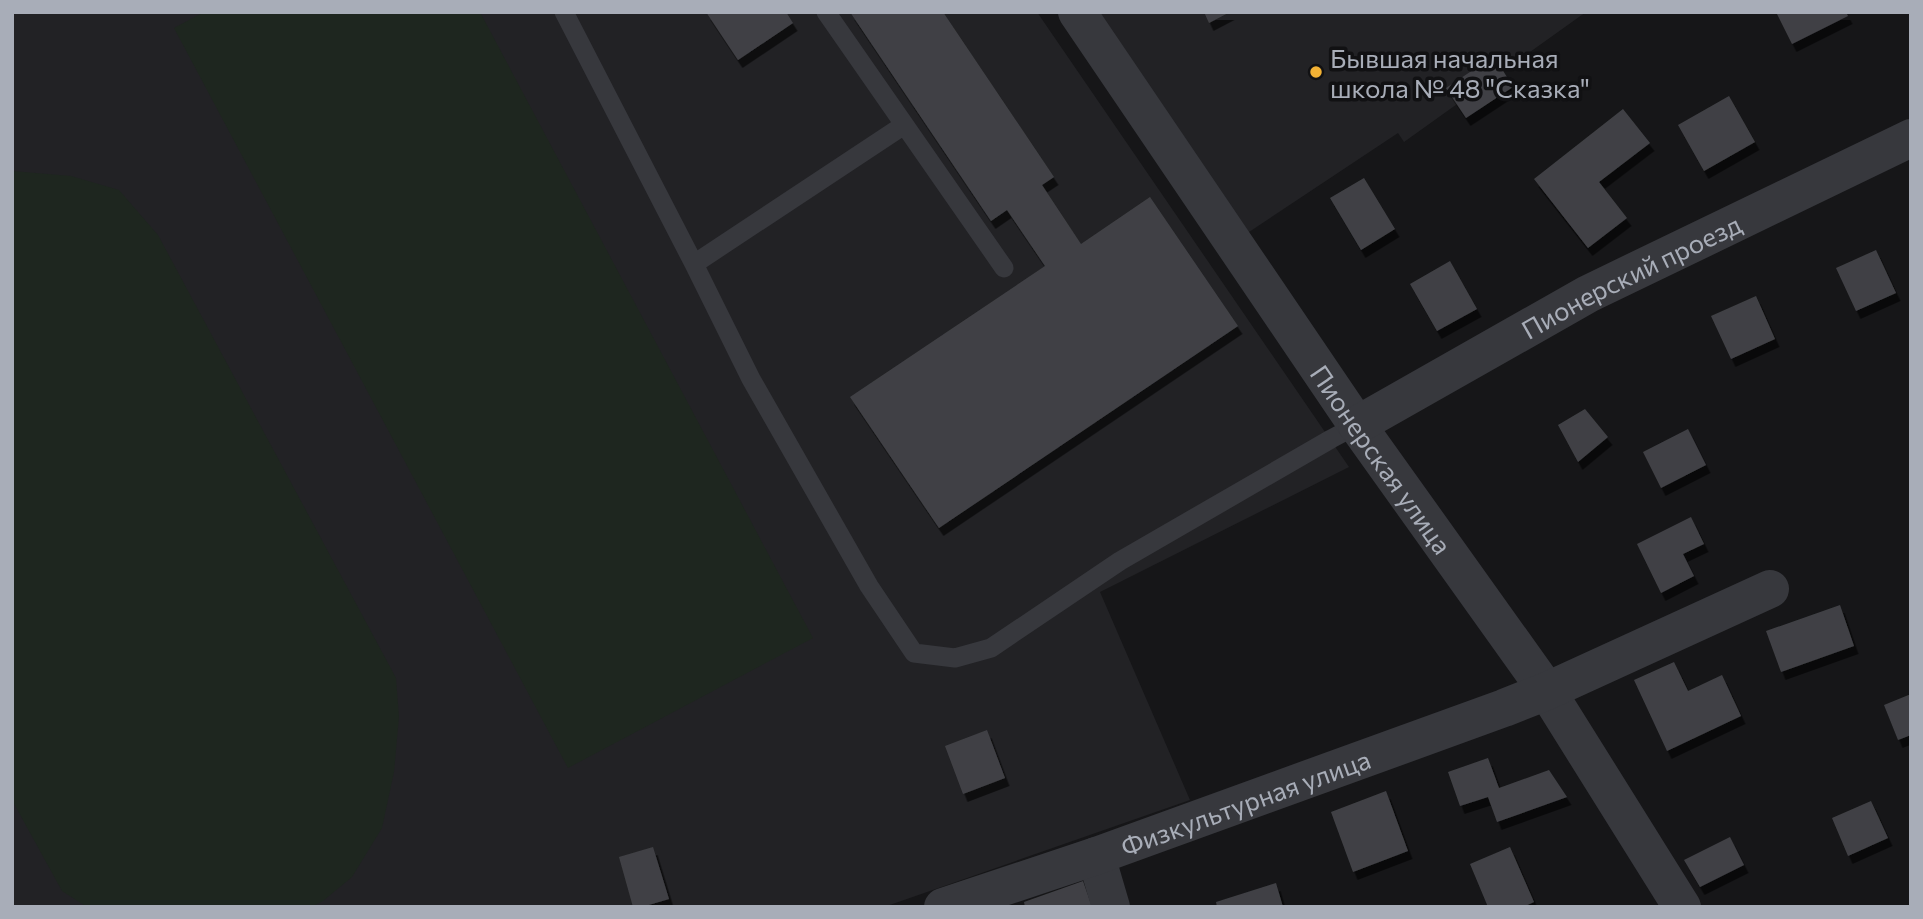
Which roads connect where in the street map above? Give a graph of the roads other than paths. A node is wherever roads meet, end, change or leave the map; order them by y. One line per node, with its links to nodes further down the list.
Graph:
1 (564, 12): 6 (lane)
2 (825, 12): 4 (lane)
3 (1077, 12): 8 (street, Пионерская улица)
4 (905, 125): 6 (lane); 7 (lane)
5 (1911, 138): 8 (street, Пионерский проезд)
6 (694, 264): 8 (lane)
7 (1004, 268)
8 (1357, 425): 10 (street, Пионерская улица)
9 (1770, 589): 10 (street, Физкультурная улица)
10 (1547, 691): 11 (street, Физкультурная улица); 14 (street, Пионерская улица)
11 (1096, 856): 12 (street, Физкультурная улица); 13 (street)
12 (943, 907)
13 (1111, 907)
14 (1682, 907)

